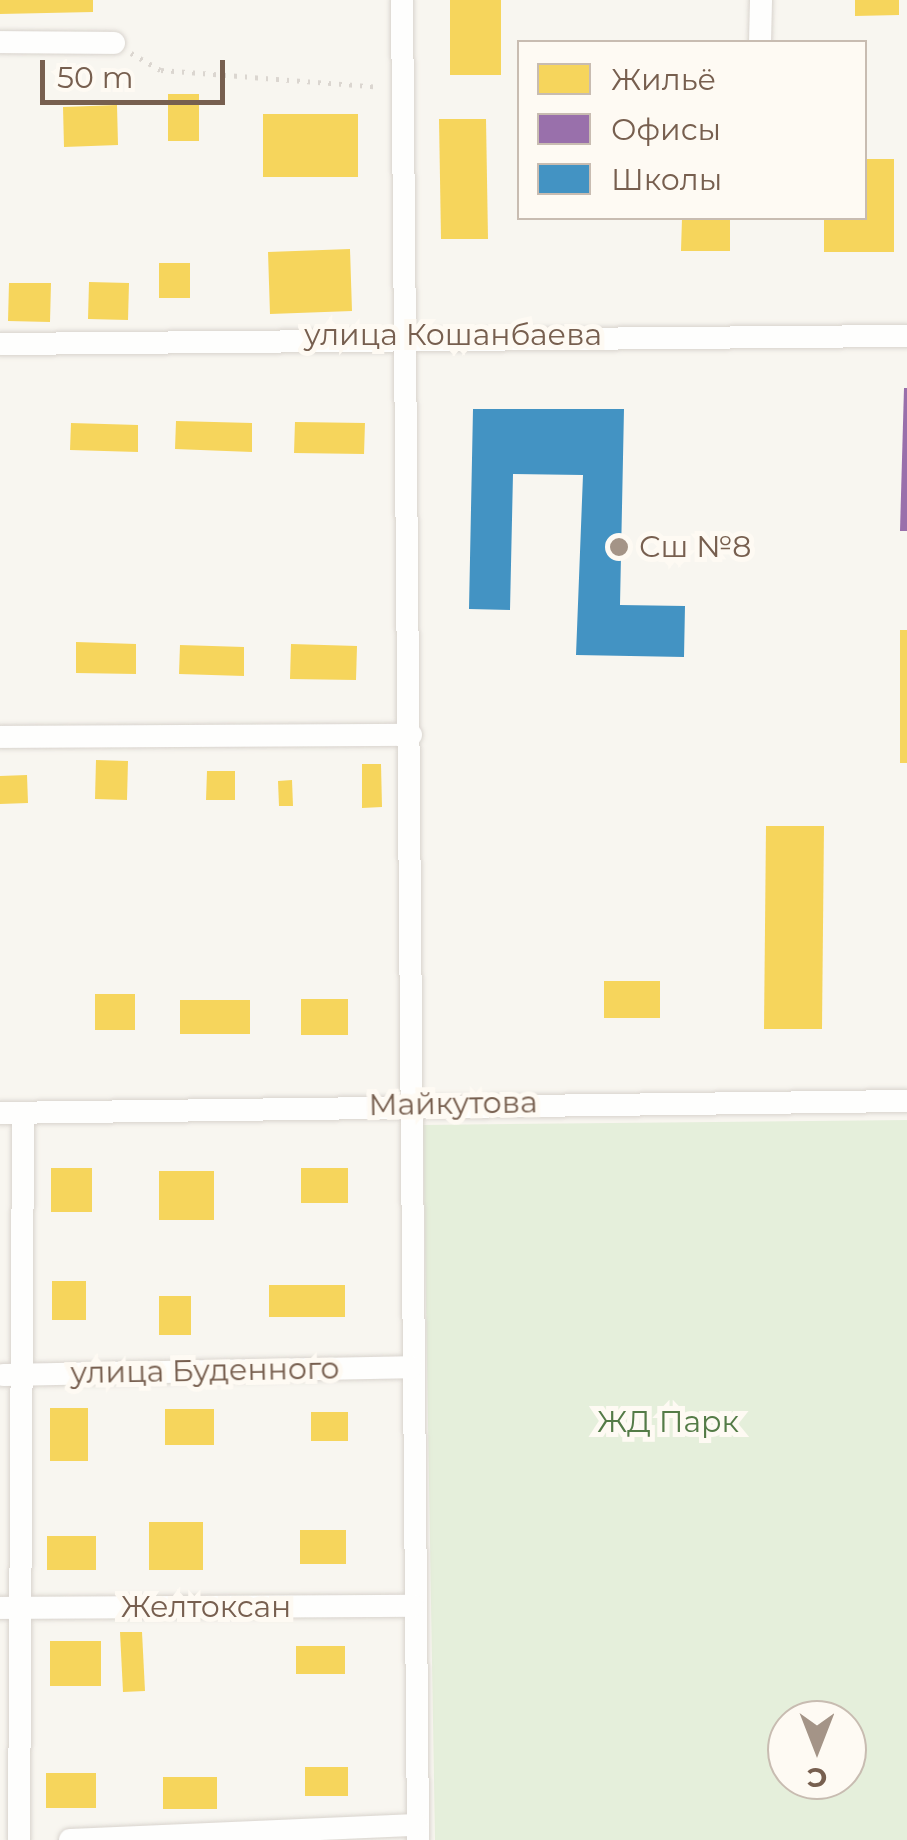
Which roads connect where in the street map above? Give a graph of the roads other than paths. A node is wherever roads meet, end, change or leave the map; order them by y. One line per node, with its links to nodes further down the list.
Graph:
1 (402, 0): 6 (street)
2 (761, 0): 3 (street)
3 (760, 40)
4 (0, 42): 5 (street)
5 (114, 43)
6 (405, 333): 7 (street, улица Кошанбаева); 8 (street, улица Кошанбаева); 10 (street)
7 (907, 336)
8 (0, 344)
9 (0, 736): 10 (street)
10 (411, 736): 12 (street)
11 (907, 1101): 12 (street, Майкутова)
12 (414, 1104): 13 (street, Майкутова); 14 (street)
13 (12, 1113): 15 (street)
14 (411, 1367): 15 (street, улица Буденного); 16 (street)
15 (7, 1376): 17 (street)
16 (413, 1606): 17 (street, Желтоксан); 18 (street)
17 (7, 1608): 19 (street)
18 (418, 1832): 20 (street)
19 (18, 1840)
20 (70, 1840)

